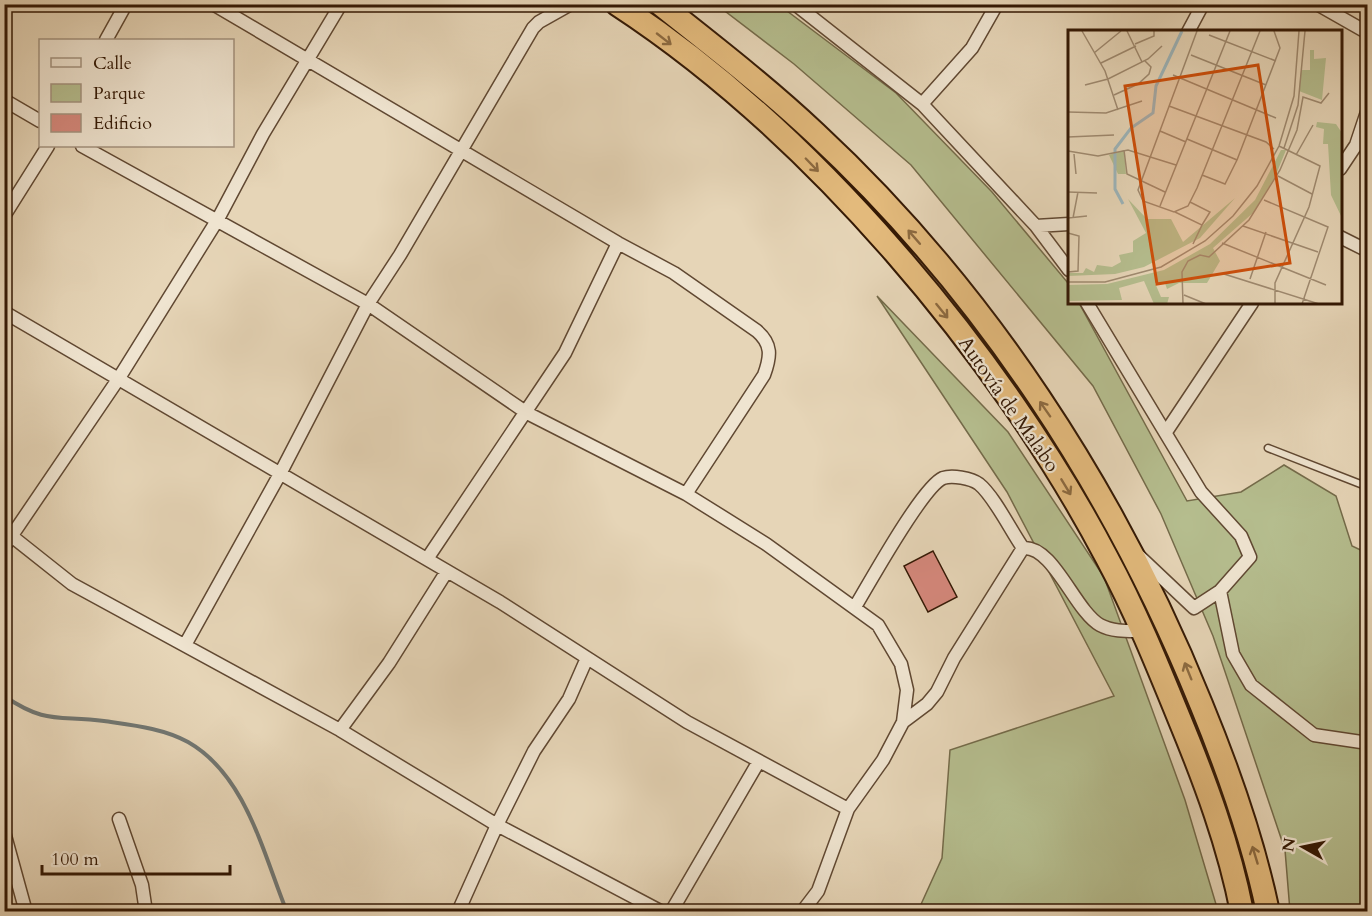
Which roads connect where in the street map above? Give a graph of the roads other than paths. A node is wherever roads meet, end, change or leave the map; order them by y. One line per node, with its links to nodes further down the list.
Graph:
1 (126, 4): 13 (street)
2 (213, 4): 14 (street)
3 (341, 4): 14 (street)
4 (571, 4): 21 (street)
5 (617, 4): 49 (highway, Autovía de Malabo, one-way to 49)
6 (660, 4): 44 (highway, Autovía de Malabo, one-way to 6)
7 (795, 4): 16 (street)
8 (997, 4): 16 (street)
9 (1203, 4): 11 (street)
10 (1317, 4): 12 (street)
11 (1189, 30)
12 (1368, 33)
13 (107, 39)
14 (309, 61): 21 (street); 24 (street)
15 (4, 100): 18 (street)
16 (922, 104): 26 (street)
17 (1368, 109): 22 (street)
18 (39, 120)
19 (47, 147): 23 (street)
20 (84, 147): 24 (street)
21 (461, 150): 28 (street); 31 (street)
22 (1342, 166)
23 (4, 216)
24 (218, 219): 31 (street); 35 (street)
25 (1068, 224): 26 (street)
26 (1036, 226): 30 (street)
27 (1342, 238): 29 (street)
28 (618, 243): 36 (street); 41 (street)
29 (1368, 251)
30 (1068, 269)
31 (368, 304): 36 (street); 39 (street)
32 (1087, 304): 37 (street)
33 (1250, 304): 37 (street)
34 (4, 312): 35 (street)
35 (118, 378): 39 (street); 42 (street)
36 (527, 413): 41 (street); 45 (street)
37 (1166, 432): 47 (street)
38 (1268, 448): 40 (lane)
39 (281, 472): 45 (street); 50 (street)
40 (1363, 485)
41 (686, 494): 48 (street)
42 (7, 538): 50 (street)
43 (1023, 548): 48 (street); 49 (street); 52 (street)
44 (1131, 549): 47 (street); 67 (highway, Autovía de Malabo, one-way to 44)
45 (427, 559): 46 (street)
46 (447, 571): 51 (street); 53 (street)
47 (1220, 591): 54 (street)
48 (855, 607): 52 (street)
49 (1142, 631): 66 (highway, Autovía de Malabo)
50 (185, 645): 53 (street)
51 (587, 658): 55 (street); 58 (street)
52 (903, 722): 56 (street)
53 (340, 730): 58 (street)
54 (1368, 743)
55 (759, 761): 56 (street); 64 (street)
56 (849, 809): 65 (street)
57 (118, 819): 61 (street)
58 (497, 825): 62 (street); 63 (street)
59 (4, 832): 60 (street)
60 (26, 912)
61 (146, 912)
62 (458, 912)
63 (663, 912)
64 (671, 912)
65 (802, 912)
66 (1242, 912)
67 (1268, 912)

